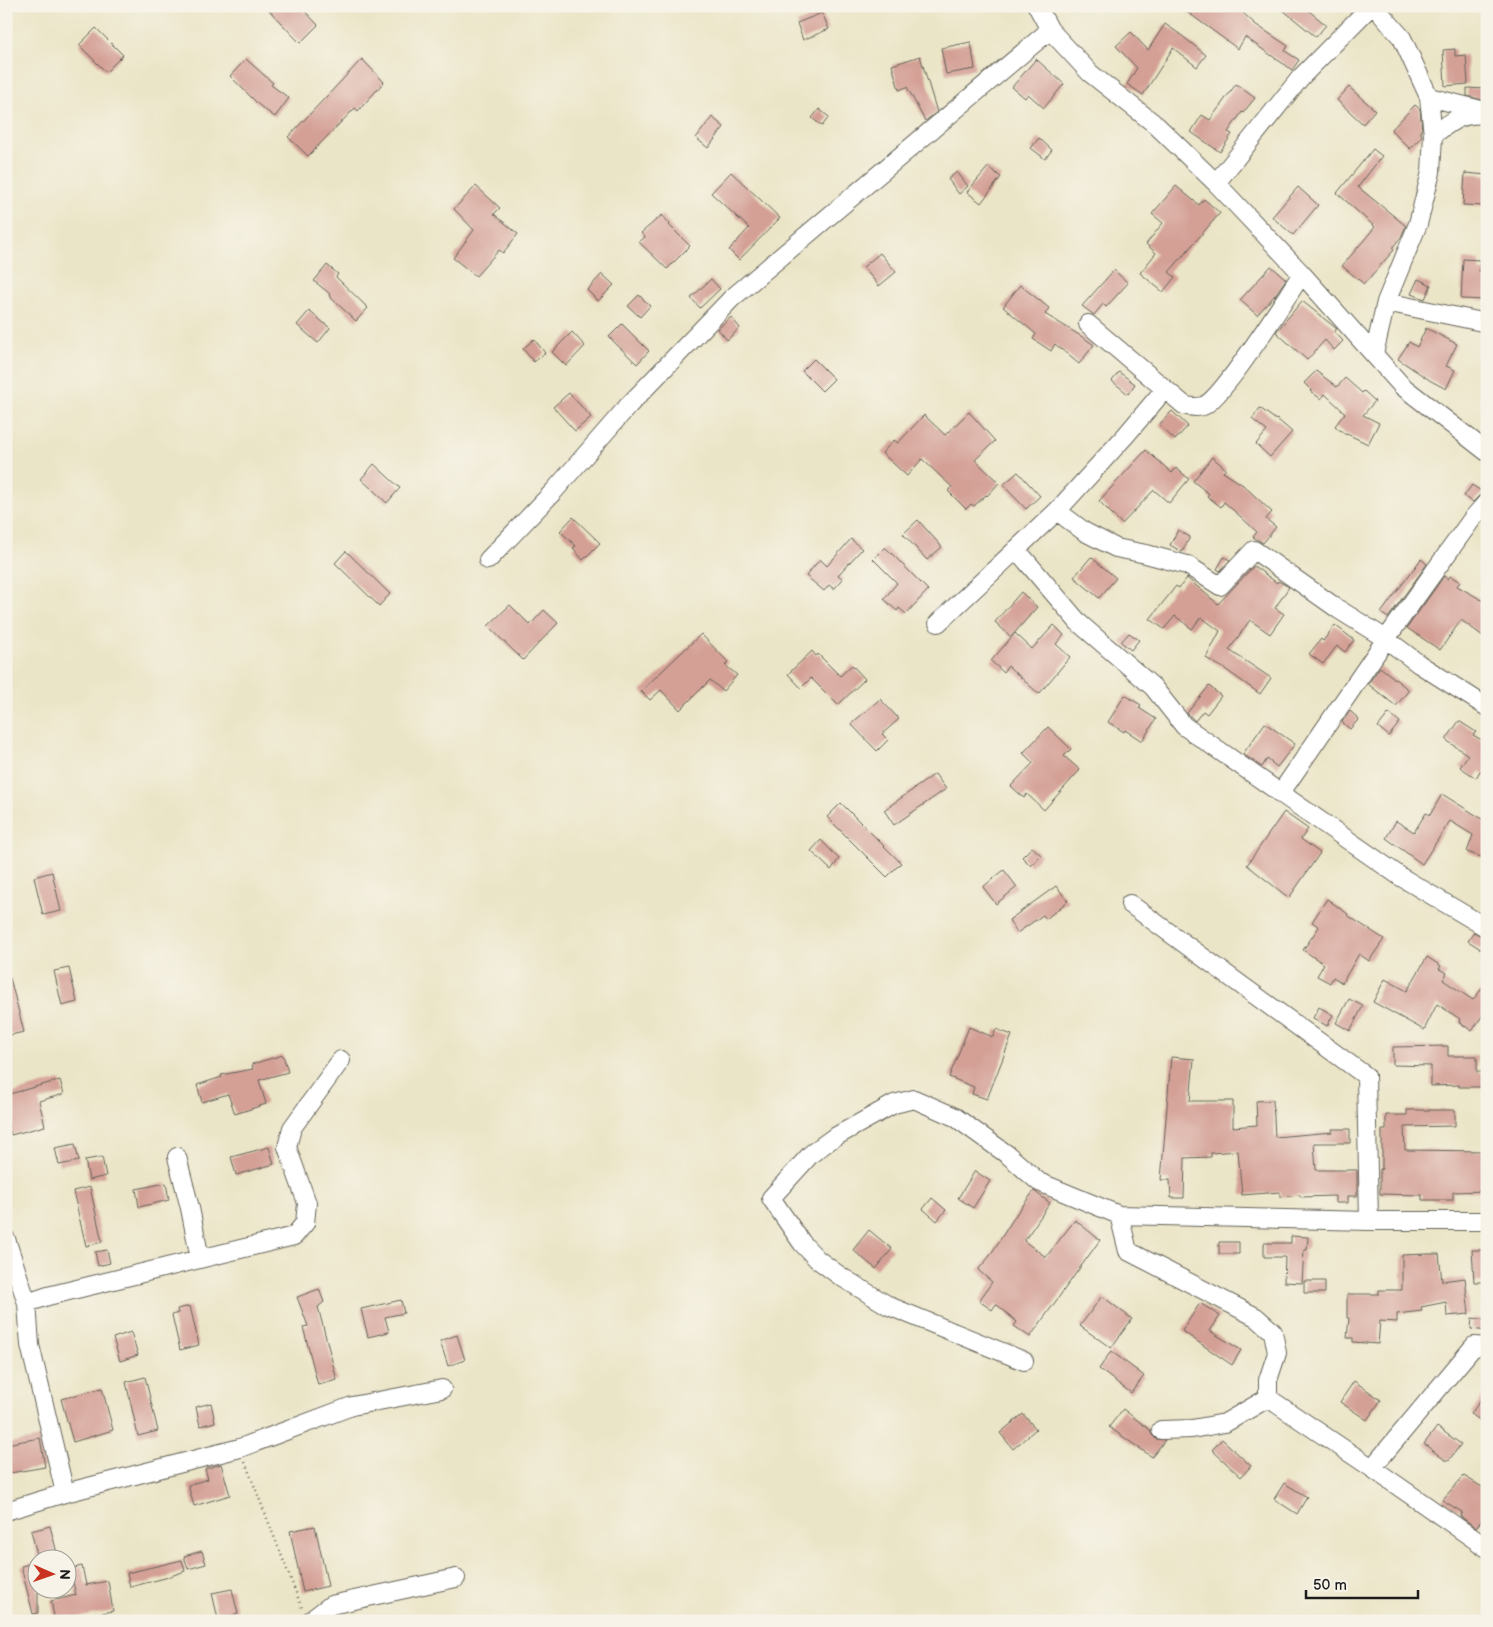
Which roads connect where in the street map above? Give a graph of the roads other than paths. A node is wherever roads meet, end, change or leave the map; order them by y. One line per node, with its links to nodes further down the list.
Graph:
1 (1037, 6): 3 (street)
2 (1373, 6): 4 (street); 8 (street)
3 (1050, 30): 8 (street); 19 (street)
4 (1429, 97): 5 (street); 7 (street)
5 (1487, 111)
6 (1487, 115): 7 (street)
7 (1433, 135): 10 (street)
8 (1216, 182): 9 (street)
9 (1302, 274): 13 (street); 14 (street)
10 (1386, 302): 11 (street); 13 (street)
11 (1487, 323)
12 (1088, 324): 14 (street)
13 (1374, 354): 15 (street)
14 (1164, 390): 17 (street)
15 (1487, 452)
16 (1487, 502): 21 (street)
17 (1057, 511): 18 (street); 21 (street)
18 (1016, 549): 20 (street); 23 (street)
19 (488, 560)
20 (938, 623)
21 (1386, 639): 22 (street); 23 (street)
22 (1487, 707)
23 (1280, 794): 25 (street)
24 (1130, 904): 29 (street)
25 (1487, 928)
26 (342, 1060): 32 (street)
27 (177, 1157): 32 (street)
28 (1120, 1215): 29 (street); 35 (street); 37 (street)
29 (1369, 1221): 30 (street)
30 (1487, 1221)
31 (6, 1239): 33 (street)
32 (200, 1259): 33 (street)
33 (26, 1303): 40 (street)
34 (1487, 1347): 39 (street)
35 (1024, 1361)
36 (442, 1389): 40 (street)
37 (1268, 1398): 38 (street); 39 (street)
38 (1161, 1430)
39 (1372, 1468): 42 (street)
40 (65, 1494): 41 (street)
41 (6, 1511)
42 (1487, 1548)
43 (456, 1578): 44 (street)
44 (307, 1616)

